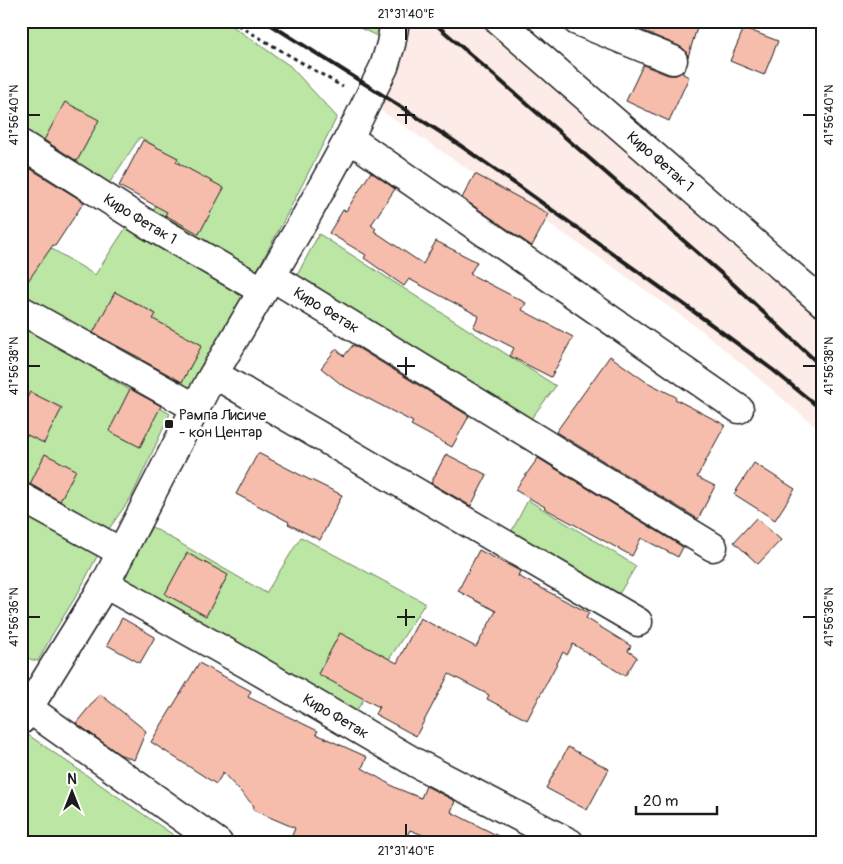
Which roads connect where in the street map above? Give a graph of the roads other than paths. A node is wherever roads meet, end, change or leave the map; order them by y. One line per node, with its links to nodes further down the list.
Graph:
1 (395, 21): 5 (main road)
2 (499, 21): 8 (main road, Киро Фетак 1)
3 (578, 21): 4 (main road)
4 (673, 60)
5 (349, 138): 7 (main road); 12 (main road)
6 (21, 144): 7 (main road, Киро Фетак 1)
7 (267, 284): 10 (main road); 14 (main road, Киро Фетак)
8 (822, 302)
9 (21, 310): 11 (main road)
10 (214, 374): 11 (main road); 17 (main road)
11 (196, 408): 15 (main road)
12 (740, 409)
13 (21, 497): 15 (main road)
14 (713, 547)
15 (121, 552): 16 (main road)
16 (105, 584): 18 (main road); 20 (main road, Киро Фетак)
17 (638, 622)
18 (25, 714): 19 (main road)
19 (218, 843)
20 (570, 843)

